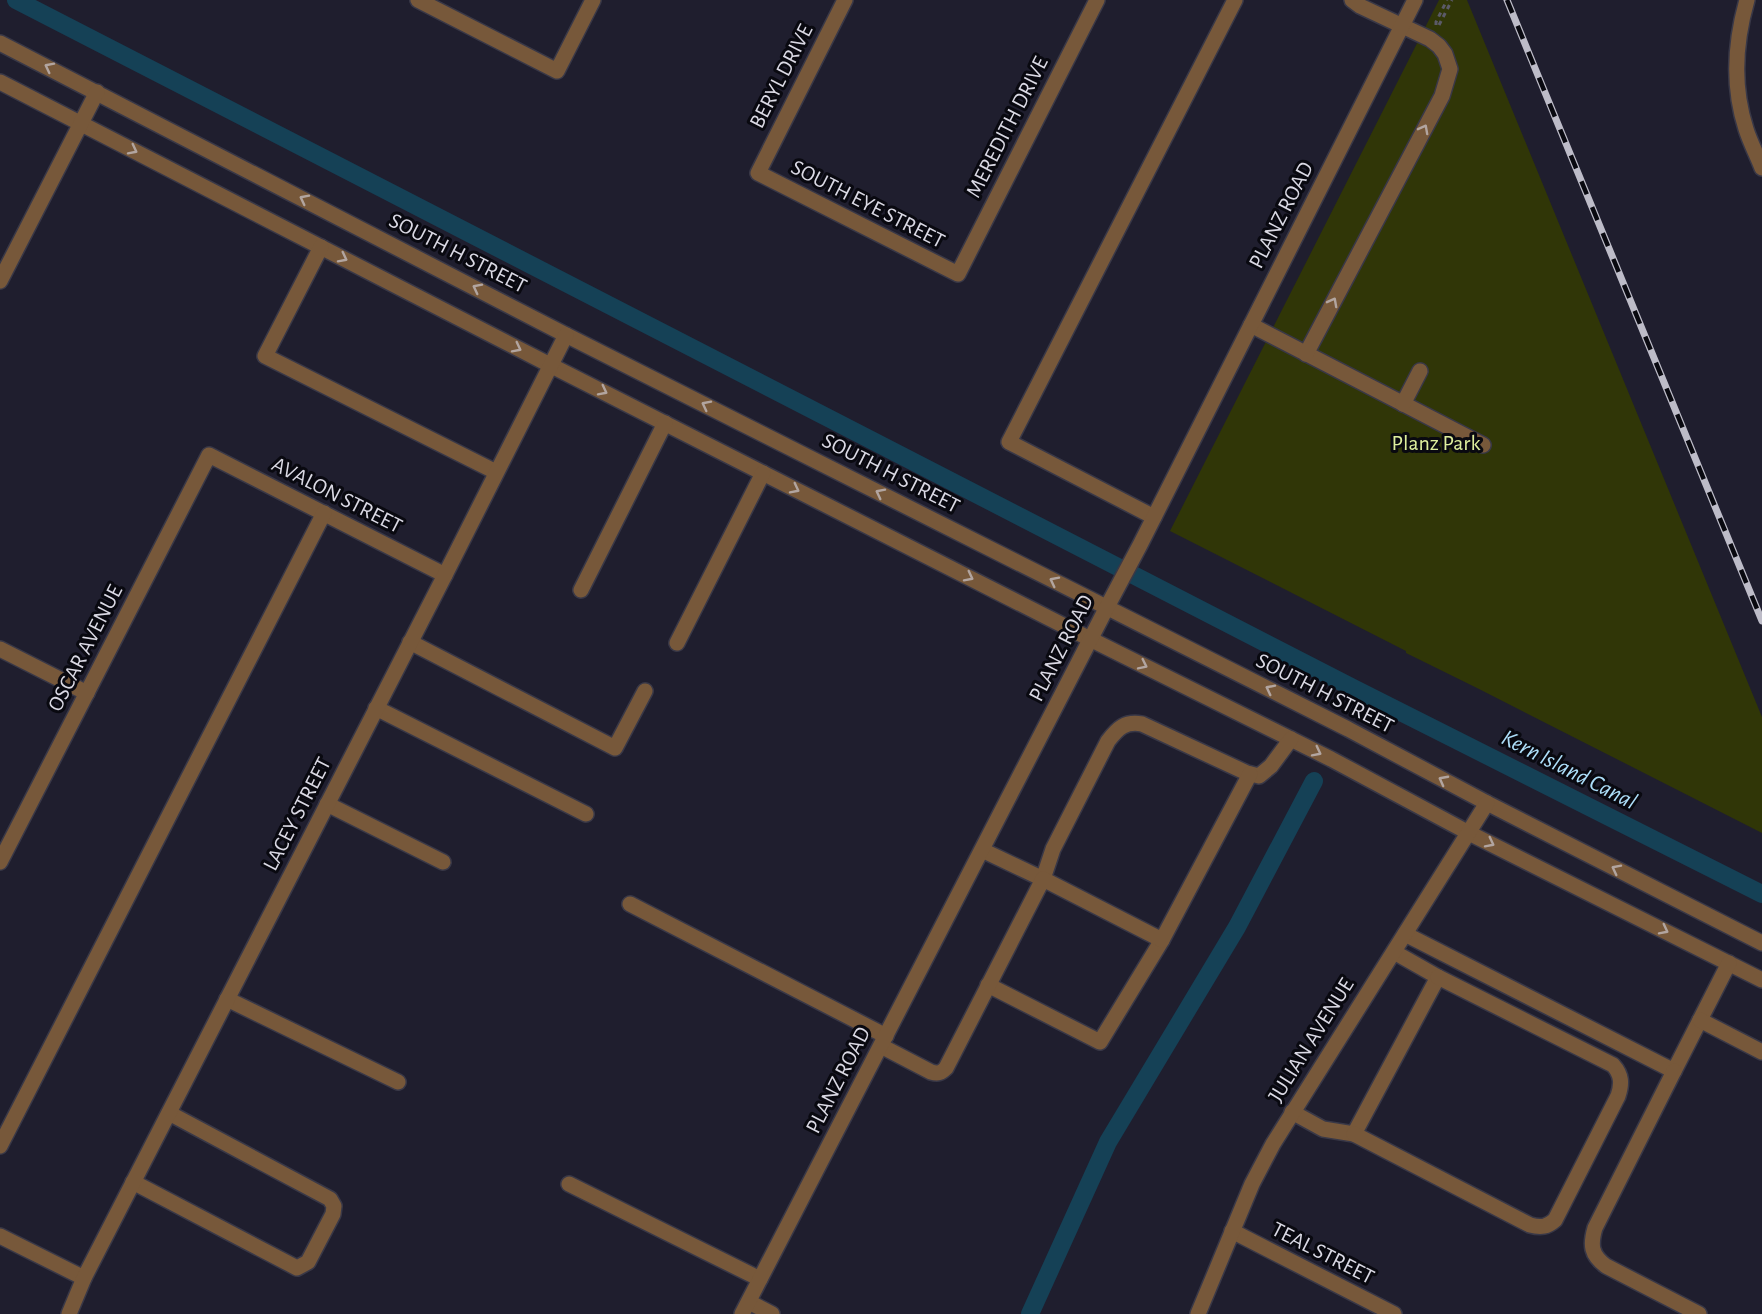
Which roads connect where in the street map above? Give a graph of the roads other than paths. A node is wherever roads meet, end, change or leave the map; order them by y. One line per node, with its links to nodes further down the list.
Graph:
1 (418, 0): 2 (street)
2 (593, 0)
3 (845, 0): 15 (street, BERYL DRIVE)
4 (1097, 0): 17 (street, MEREDITH DRIVE)
5 (1235, 0): 31 (street)
6 (1352, 0): 9 (street)
7 (1415, 0): 9 (street, PLANZ ROAD)
8 (1747, 0): 14 (street)
9 (1401, 27): 19 (street, PLANZ ROAD); 21 (street, one-way to 9)
10 (0, 42): 12 (street, SOUTH H STREET, one-way to 10)
11 (0, 82): 13 (street)
12 (97, 92): 13 (street); 20 (street, SOUTH H STREET, one-way to 12)
13 (81, 123): 16 (street, one-way to 16); 18 (street)
14 (1762, 168)
15 (758, 173): 17 (street, SOUTH EYE STREET)
16 (321, 247): 22 (street, one-way to 22); 28 (street)
17 (957, 274)
18 (0, 281)
19 (1251, 325): 21 (street); 31 (street, PLANZ ROAD)
20 (566, 335): 22 (street, LACEY STREET); 34 (street, SOUTH H STREET, one-way to 20)
21 (1306, 354): 24 (street)
22 (550, 365): 25 (street, one-way to 25); 28 (street, LACEY STREET)
23 (1420, 371): 24 (street)
24 (1403, 404): 26 (street)
25 (664, 423): 29 (street); 33 (street)
26 (1483, 445)
27 (209, 454): 30 (street, AVALON STREET); 40 (street, OSCAR AVENUE)
28 (496, 472): 32 (street, LACEY STREET)
29 (763, 473): 35 (street, one-way to 35); 37 (street)
30 (324, 513): 32 (street, AVALON STREET); 70 (street)
31 (1154, 517): 34 (street, PLANZ ROAD)
32 (445, 575): 36 (street, LACEY STREET)
33 (581, 590)
34 (1107, 607): 35 (street, PLANZ ROAD); 44 (street, SOUTH H STREET, one-way to 34)
35 (1090, 639): 42 (street, one-way to 42); 48 (street, PLANZ ROAD)
36 (410, 642): 39 (street); 41 (street, LACEY STREET)
37 (677, 642)
38 (0, 649): 40 (street)
39 (645, 691)
40 (87, 693): 49 (street, OSCAR AVENUE)
41 (376, 708): 45 (street, LACEY STREET); 46 (street)
42 (1291, 739): 43 (street); 47 (street, one-way to 47)
43 (1250, 774): 51 (street); 54 (street)
44 (1487, 803): 47 (street, JULIAN AVENUE); 55 (street, SOUTH H STREET, one-way to 44)
45 (327, 804): 50 (street); 61 (street, LACEY STREET)
46 (586, 814)
47 (1469, 833): 53 (street, JULIAN AVENUE); 57 (street, one-way to 57)
48 (982, 850): 51 (street); 63 (street, PLANZ ROAD)
49 (0, 862)
50 (443, 862)
51 (1043, 879): 54 (street); 60 (street)
52 (630, 904): 63 (street)
53 (1405, 934): 56 (street, JULIAN AVENUE); 65 (street)
54 (1162, 940): 60 (street)
55 (1762, 943)
56 (1394, 952): 58 (street); 67 (street, JULIAN AVENUE)
57 (1729, 963): 59 (street); 62 (street)
58 (1438, 977): 69 (street); 69 (street)
59 (1762, 980)
60 (988, 985): 63 (street)
61 (227, 999): 66 (street); 68 (street, LACEY STREET)
62 (1700, 1020): 64 (street); 65 (street)
63 (883, 1041): 76 (street, PLANZ ROAD)
64 (1762, 1052)
65 (1674, 1071): 82 (street)
66 (398, 1082)
67 (1292, 1112): 69 (street); 73 (street, JULIAN AVENUE)
68 (169, 1113): 71 (street, LACEY STREET); 71 (street)
69 (1354, 1134)
70 (0, 1146)
71 (133, 1182): 75 (street, LACEY STREET)
72 (569, 1184): 76 (street)
73 (1232, 1231): 80 (street, JULIAN AVENUE); 81 (street, TEAL STREET)
74 (0, 1236): 75 (street)
75 (84, 1278): 78 (street, LACEY STREET)
76 (760, 1279): 77 (street, PLANZ ROAD)
77 (746, 1308): 79 (street)
78 (69, 1314)
79 (772, 1314)
80 (1198, 1314)
81 (1394, 1314)
82 (1699, 1314)

